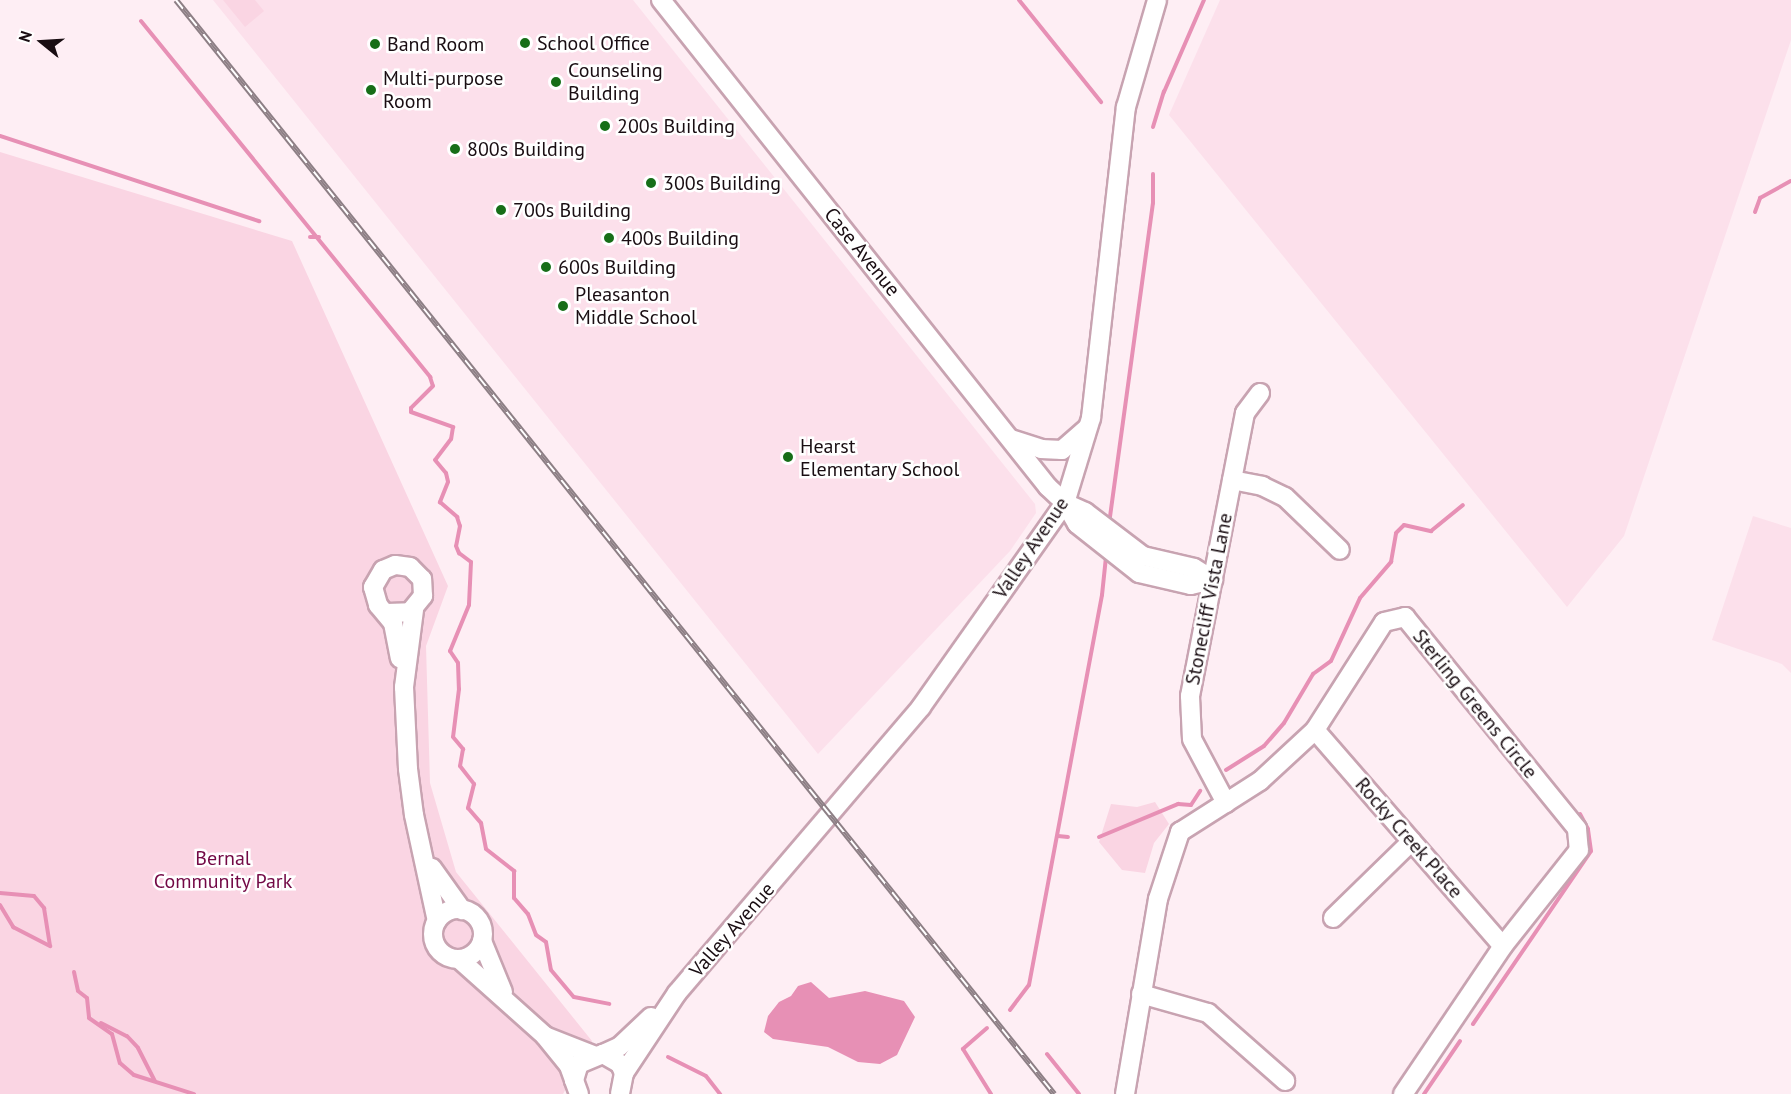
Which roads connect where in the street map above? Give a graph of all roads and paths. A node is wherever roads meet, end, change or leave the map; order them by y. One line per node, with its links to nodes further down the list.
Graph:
1 (661, 0): 5 (street, Case Avenue)
2 (1157, 0): 4 (street, Valley Avenue)
3 (1260, 393): 6 (street, Stonecliff Vista Lane)
4 (1089, 427): 5 (street); 7 (street, Valley Avenue)
5 (1011, 439): 7 (street, Case Avenue)
6 (1232, 480): 8 (street); 9 (street, Stonecliff Vista Lane)
7 (1065, 503): 9 (street, Case Avenue); 23 (street, Valley Avenue)
8 (1340, 550)
9 (1213, 580): 14 (street, Stonecliff Vista Lane)
10 (414, 610): 11 (street); 11 (street); 12 (street)
11 (387, 613): 12 (street)
12 (404, 687): 16 (street)
13 (1315, 730): 14 (street, Sterling Greens Circle); 15 (street, Rocky Creek Place); 21 (street, Sterling Greens Circle)
14 (1226, 803): 24 (street, Sterling Greens Circle)
15 (1412, 841): 18 (street); 21 (street, Rocky Creek Place)
16 (421, 848): 17 (street); 19 (street)
17 (462, 910): 19 (street); 20 (street)
18 (1333, 918)
19 (437, 921): 22 (street)
20 (482, 941): 22 (street); 25 (street)
21 (1503, 946): 32 (street, Sterling Greens Circle)
22 (459, 959): 25 (street)
23 (677, 993): 27 (street, Valley Avenue); 29 (street, Valley Avenue)
24 (1141, 994): 28 (street); 31 (street, Sterling Greens Circle)
25 (507, 999): 26 (street)
26 (545, 1036): 27 (street); 30 (street)
27 (598, 1054): 29 (street); 30 (street, Valley Avenue)
28 (1285, 1081)
29 (625, 1085)
30 (575, 1089)
31 (1125, 1094)
32 (1404, 1094)

